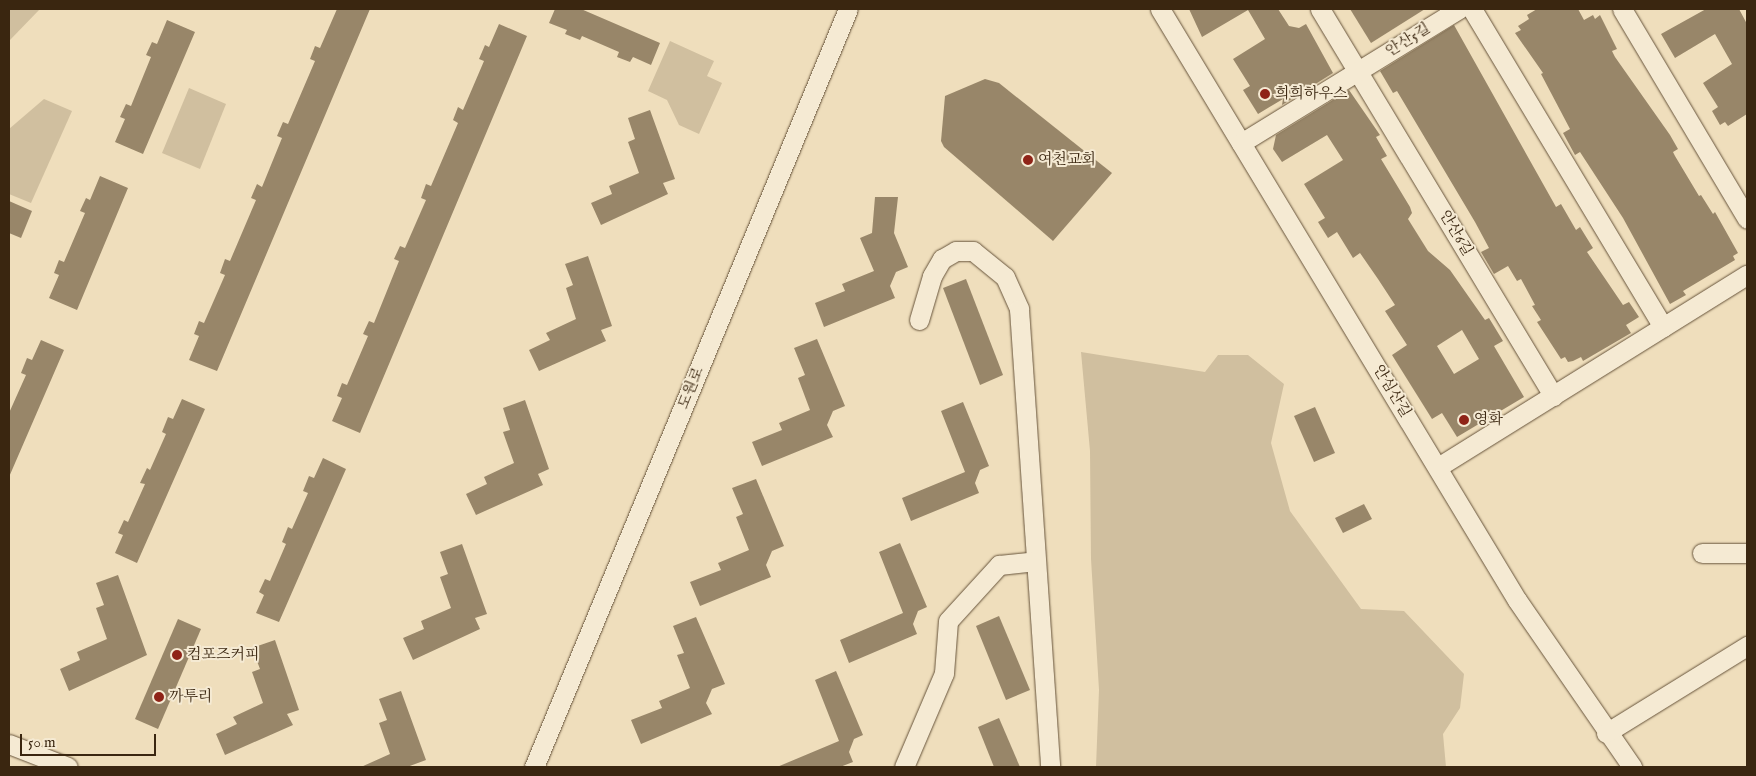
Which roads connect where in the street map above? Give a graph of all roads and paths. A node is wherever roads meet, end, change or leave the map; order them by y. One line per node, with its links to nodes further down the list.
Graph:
1 (848, 9): 22 (street, 도원로)
2 (1160, 9): 8 (street, 안심산길)
3 (1320, 9): 7 (street)
4 (1459, 9): 7 (street, 안산5길)
5 (1472, 9): 12 (street)
6 (1622, 9): 9 (street)
7 (1358, 72): 8 (street, 안산5길); 13 (street, 안산6길)
8 (1241, 144): 14 (street, 안심산길)
9 (1747, 219)
10 (1747, 275): 12 (street)
11 (919, 320): 17 (street)
12 (1663, 328): 13 (street)
13 (1553, 396): 14 (street)
14 (1438, 467): 19 (street, 안심산길)
15 (1747, 552): 16 (street)
16 (1702, 553)
17 (1036, 561): 23 (street); 24 (street)
18 (1747, 646): 19 (street)
19 (1606, 733): 25 (street, 안심산길)
20 (9, 744): 21 (street)
21 (68, 767)
22 (534, 767)
23 (904, 767)
24 (1050, 767)
25 (1632, 767)

